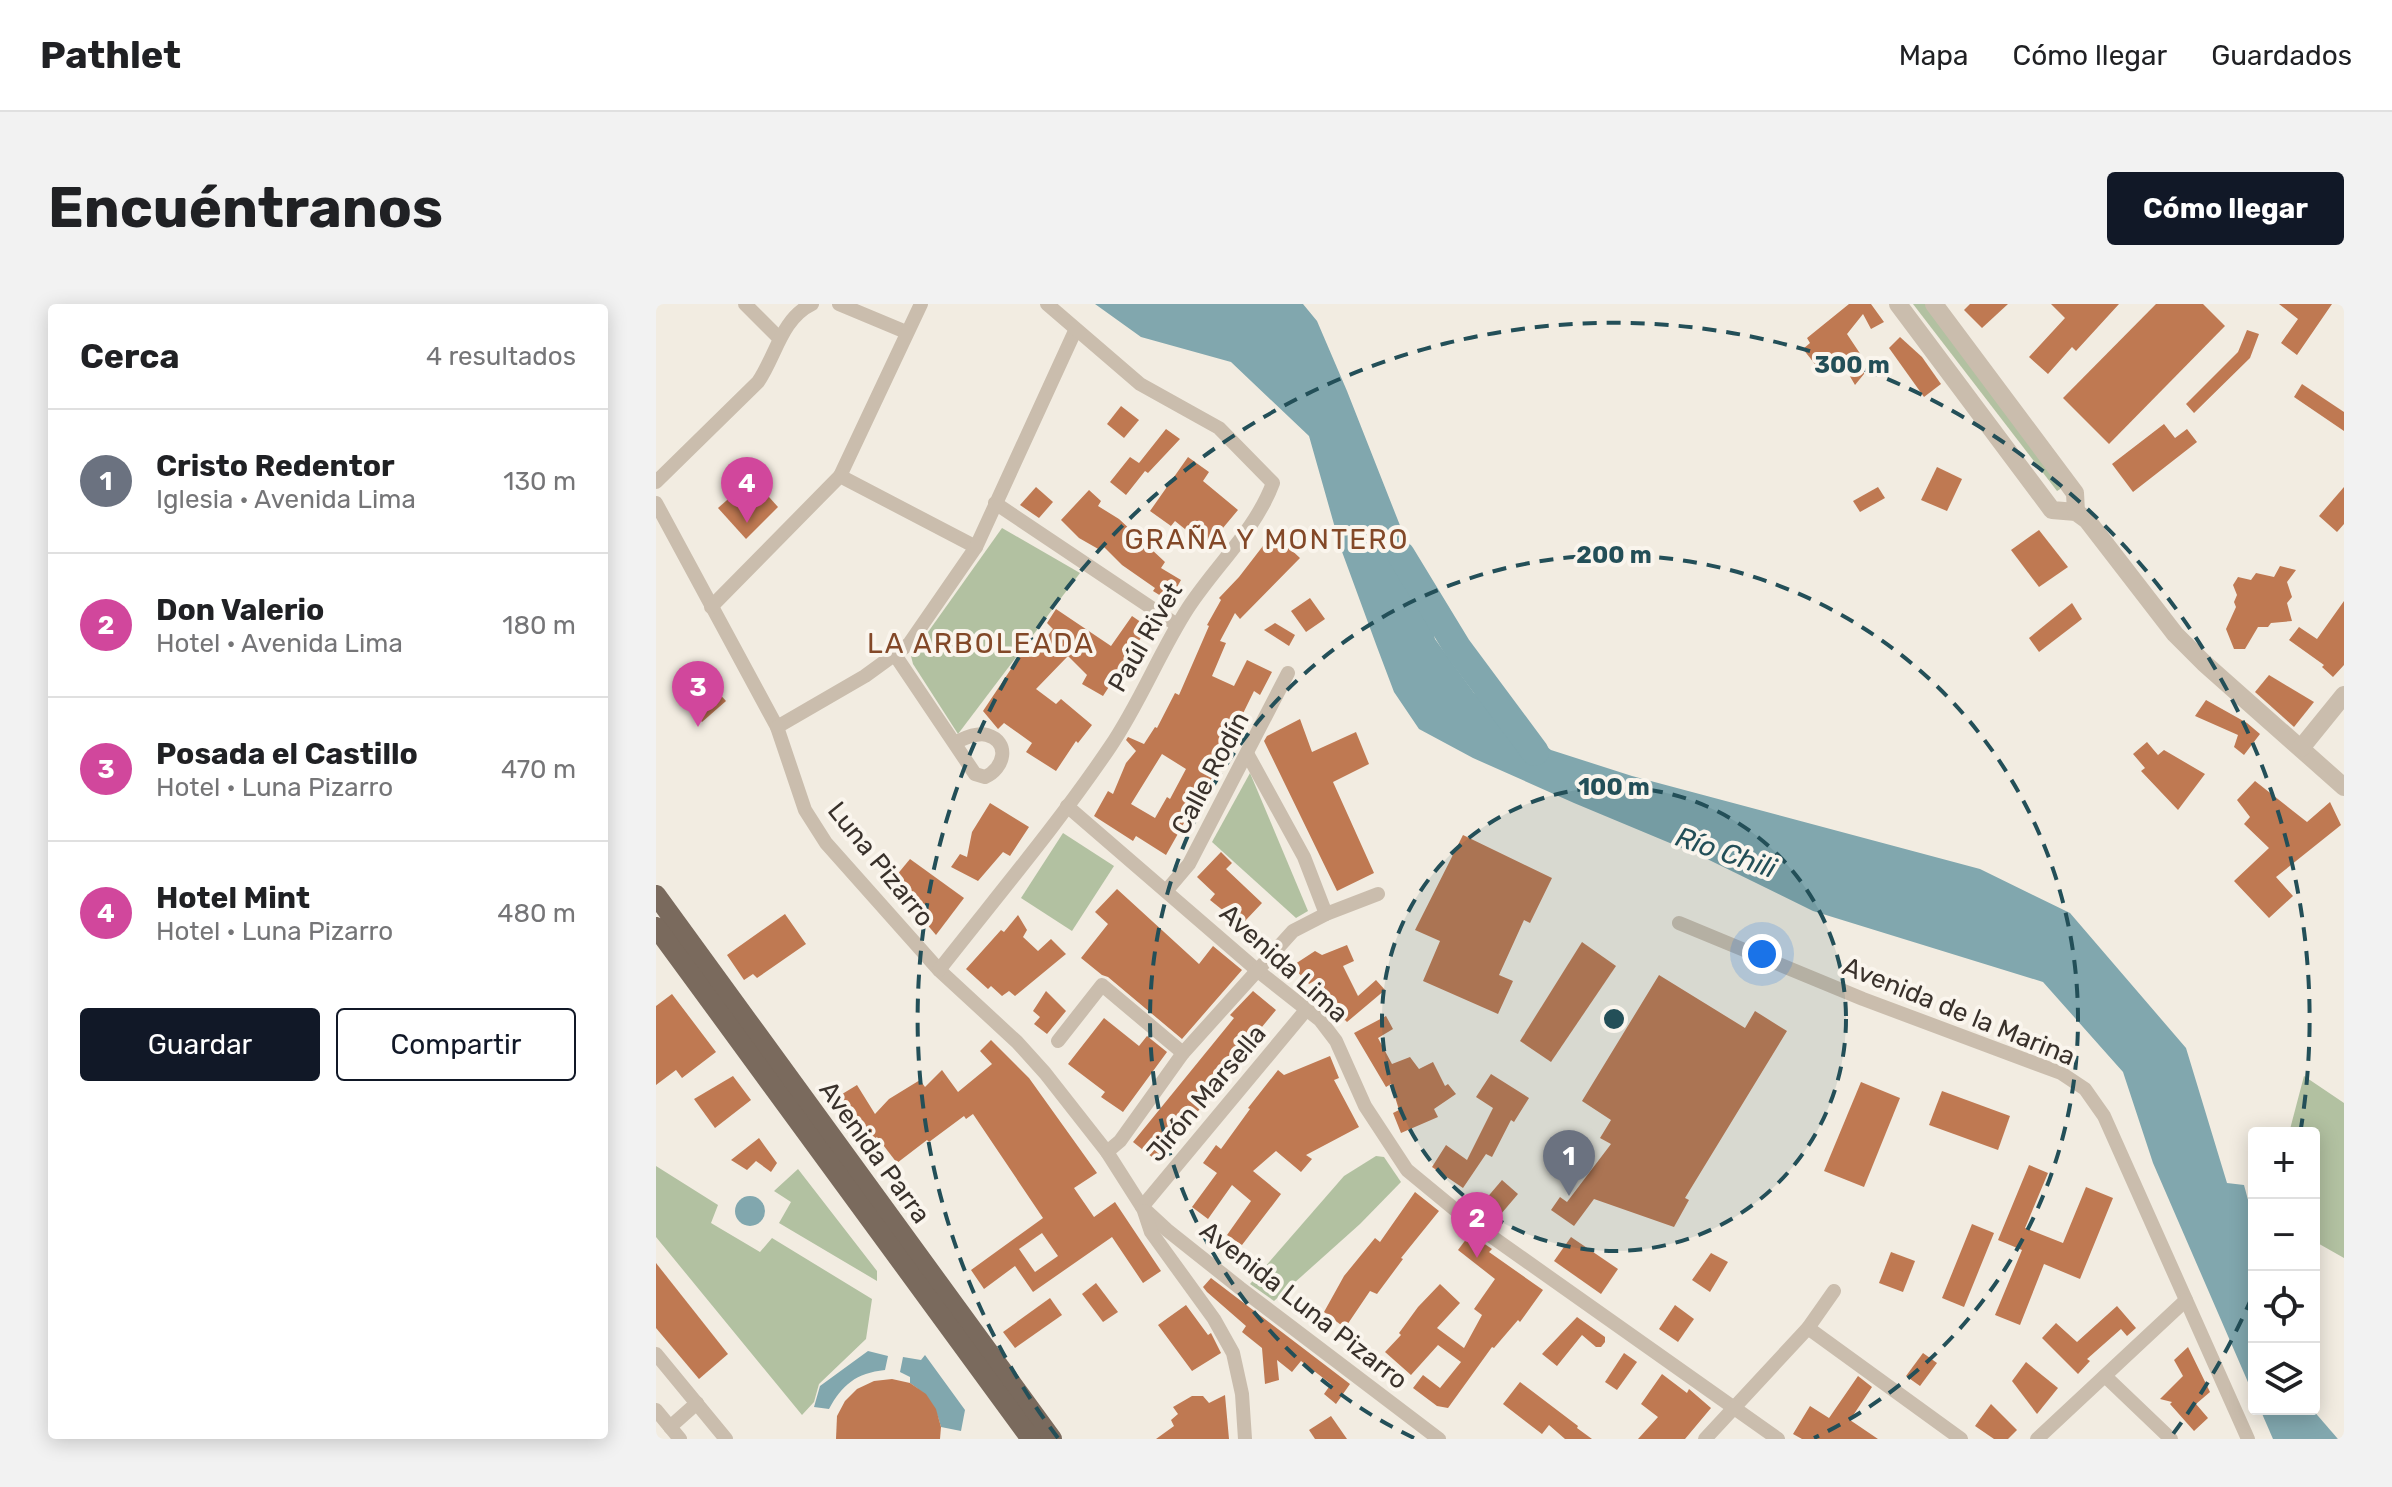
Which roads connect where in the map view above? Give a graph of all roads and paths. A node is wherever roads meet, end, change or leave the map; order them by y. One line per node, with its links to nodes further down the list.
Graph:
1 (745, 304): 10 (street)
2 (812, 304): 10 (street)
3 (839, 304): 9 (street)
4 (921, 304): 9 (street)
5 (1047, 304): 8 (street, Paúl Rivet)
6 (1898, 304): 15 (street)
7 (1934, 304): 15 (street)
8 (1075, 331): 14 (street); 18 (street, Paúl Rivet)
9 (906, 332): 11 (street)
10 (779, 338): 12 (street)
11 (840, 476): 16 (street); 17 (street)
12 (656, 482)
13 (656, 503): 17 (street, Luna Pizarro)
14 (995, 503): 16 (street); 18 (street)
15 (2076, 512): 24 (street)
16 (976, 547): 19 (street)
17 (711, 607): 22 (street, Luna Pizarro)
18 (1177, 625): 27 (street, Paúl Rivet)
19 (895, 655): 22 (street); 23 (street)
20 (1288, 673): 25 (street, Calle Rodín)
21 (2344, 695): 24 (street)
22 (777, 727): 34 (street, Luna Pizarro)
23 (956, 742)
24 (2301, 748): 26 (street)
25 (1248, 755): 28 (street, Calle Rodín); 31 (street)
26 (2344, 787)
27 (1067, 806): 28 (street, Avenida Lima); 34 (street, Paúl Rivet)
28 (1167, 890): 35 (street, Avenida Lima)
29 (1378, 894): 31 (street)
30 (656, 895): 53 (main road, Avenida Parra)
31 (1326, 914): 35 (street)
32 (1679, 923): 42 (street, Avenida de la Marina)
33 (656, 927): 52 (main road, Avenida Parra)
34 (939, 970): 39 (street, Luna Pizarro)
35 (1258, 971): 36 (street, Avenida Lima); 38 (street)
36 (1306, 1010): 40 (street, Jirón Marsella); 47 (street, Avenida Lima)
37 (1058, 1041): 38 (street)
38 (1183, 1053): 39 (street)
39 (1107, 1152): 40 (street, Luna Pizarro)
40 (1142, 1207): 54 (street); 55 (street, Avenida Luna Pizarro)
41 (1834, 1291): 43 (street)
42 (2186, 1300): 45 (street); 61 (street, Avenida de la Marina)
43 (1808, 1328): 47 (street); 58 (street)
44 (656, 1354): 46 (street)
45 (2105, 1376): 59 (street); 60 (street)
46 (697, 1403): 49 (street); 51 (street)
47 (1733, 1407): 56 (street); 57 (street, Avenida Lima)
48 (656, 1410): 49 (street)
49 (670, 1427): 50 (street)
50 (680, 1439)
51 (726, 1439)
52 (1031, 1439)
53 (1052, 1439)
54 (1245, 1439)
55 (1439, 1439)
56 (1705, 1439)
57 (1778, 1439)
58 (1961, 1439)
59 (2037, 1439)
60 (2171, 1439)
61 (2248, 1439)

